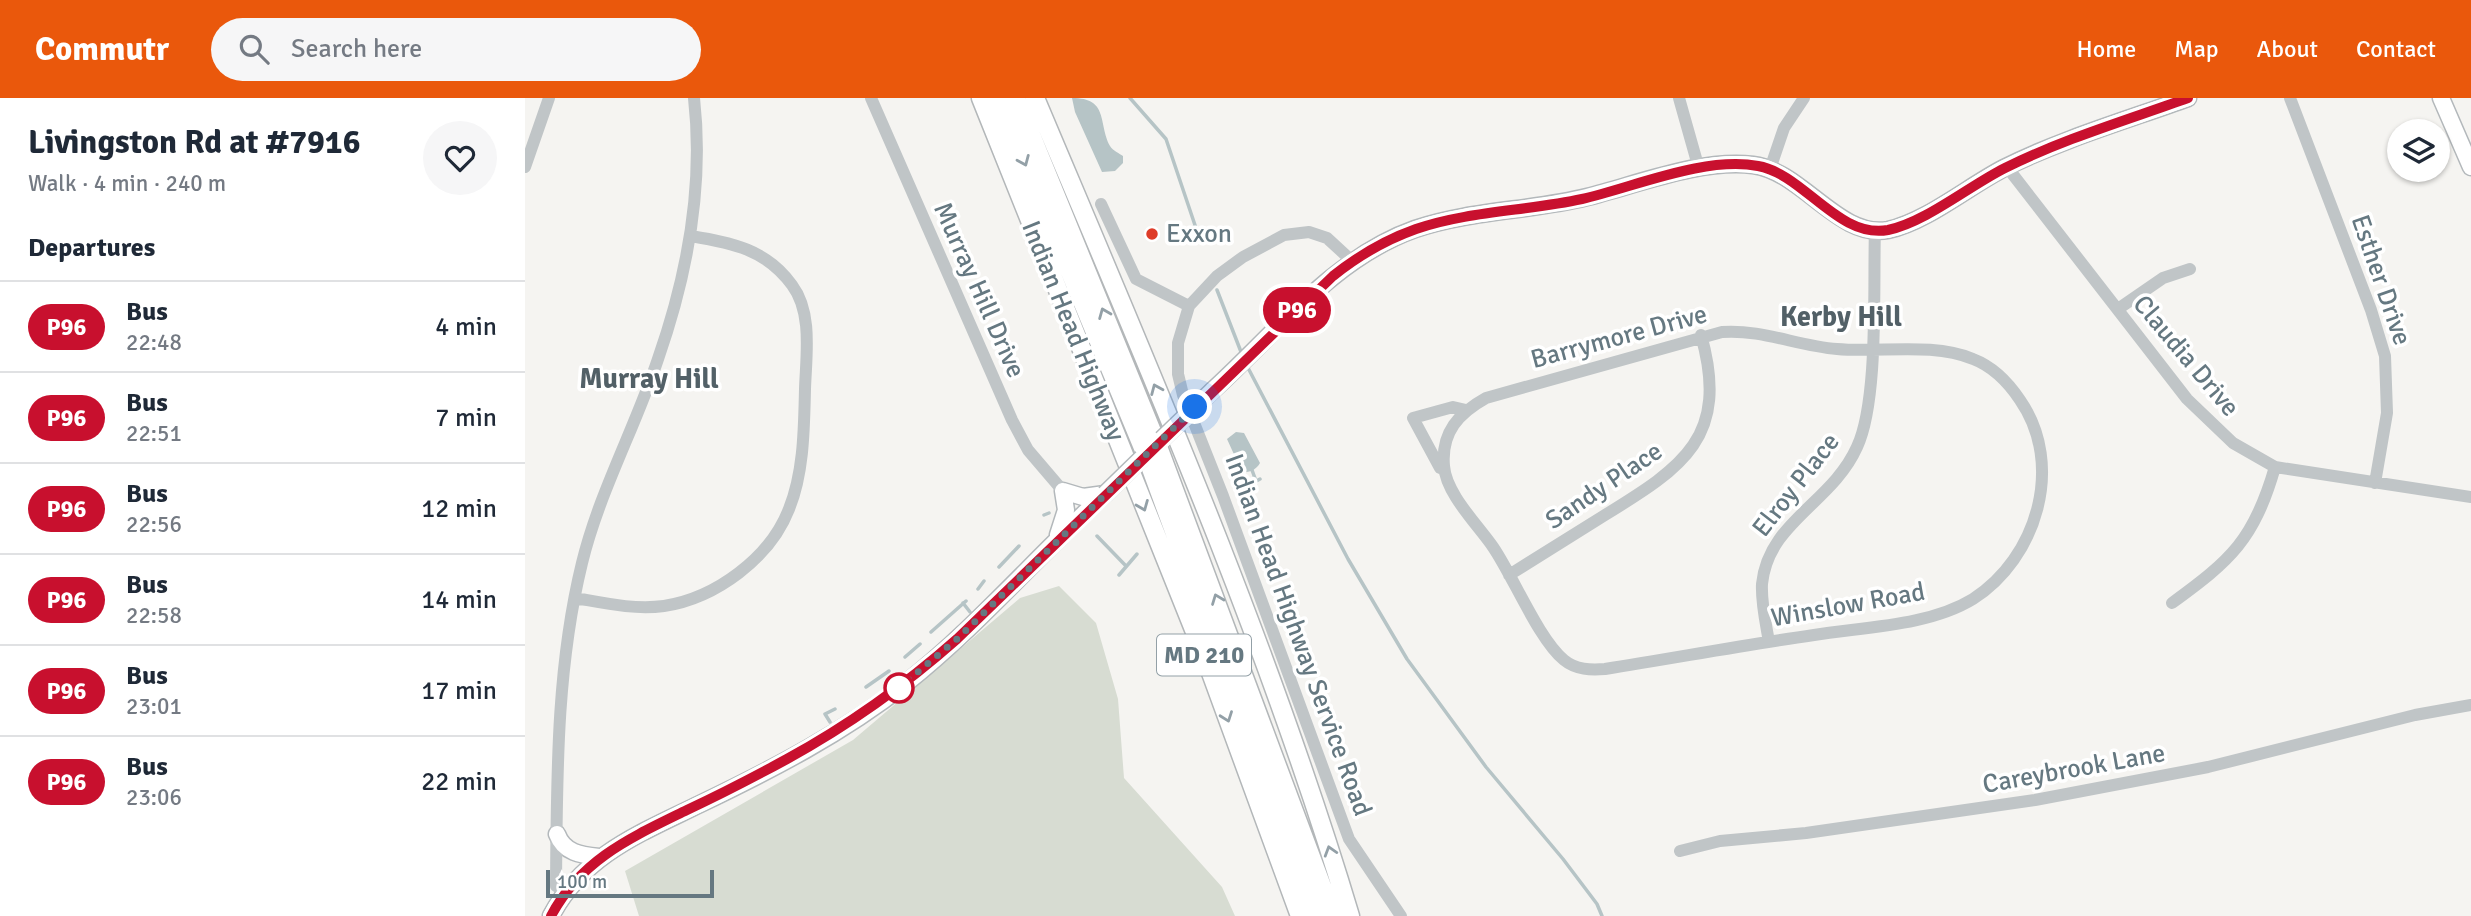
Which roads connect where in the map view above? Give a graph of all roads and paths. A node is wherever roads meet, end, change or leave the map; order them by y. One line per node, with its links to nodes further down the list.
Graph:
1 (549, 98): 13 (street)
2 (694, 98): 20 (street)
3 (871, 98): 33 (street, Murray Hill Drive)
4 (981, 98): 47 (highway, Indian Head Highway / MD 210, one-way to 47)
5 (998, 98): 29 (highway, one-way to 29)
6 (1016, 98): 29 (highway, one-way to 6)
7 (1035, 98): 50 (highway, Indian Head Highway / MD 210, one-way to 7)
8 (1679, 98): 16 (street)
9 (1804, 98): 17 (street)
10 (2188, 98): 14 (main road)
11 (2290, 98): 32 (street, Esther Drive)
12 (2442, 99): 15 (main road)
13 (525, 167)
14 (2007, 167): 19 (main road); 24 (street, Claudia Drive)
15 (2471, 167)
16 (1699, 169): 17 (main road); 21 (main road)
17 (1770, 169): 19 (main road)
18 (1101, 204): 23 (street)
19 (1875, 229): 26 (street, Elroy Place)
20 (691, 236): 38 (street); 38 (street)
21 (1352, 261): 23 (street, Indian Head Highway Service Road); 29 (main road, bridge)
22 (2190, 269): 24 (street)
23 (1189, 306): 51 (street, Indian Head Highway Service Road)
24 (2118, 309): 30 (street, Claudia Drive)
25 (1701, 335): 26 (street, Barrymore Drive); 27 (street, Barrymore Drive); 37 (street, Sandy Place)
26 (1871, 350): 40 (street, Elroy Place); 40 (street, Winslow Road)
27 (1466, 410): 28 (street, Barrymore Drive); 31 (street)
28 (1413, 418): 31 (street, Winslow Road)
29 (1152, 449): 34 (main road, bridge); 48 (highway); 49 (highway, one-way to 29)
30 (2275, 467): 32 (street, Claudia Drive); 39 (street)
31 (1444, 469): 37 (street, Winslow Road)
32 (2375, 483): 35 (street, Claudia Drive)
33 (1063, 491): 34 (main road); 36 (main road)
34 (1105, 494): 36 (main road)
35 (2471, 497)
36 (1056, 541): 44 (main road)
37 (1509, 575): 40 (street, Winslow Road)
38 (575, 598): 42 (street)
39 (2172, 603)
40 (1769, 642)
41 (2471, 705): 43 (street, Careybrook Lane)
42 (557, 834): 44 (main road); 45 (street)
43 (1680, 851)
44 (599, 857): 45 (main road)
45 (565, 891): 46 (main road)
46 (551, 916)
47 (1300, 916)
48 (1316, 916)
49 (1333, 916)
50 (1350, 916)
51 (1401, 916)

